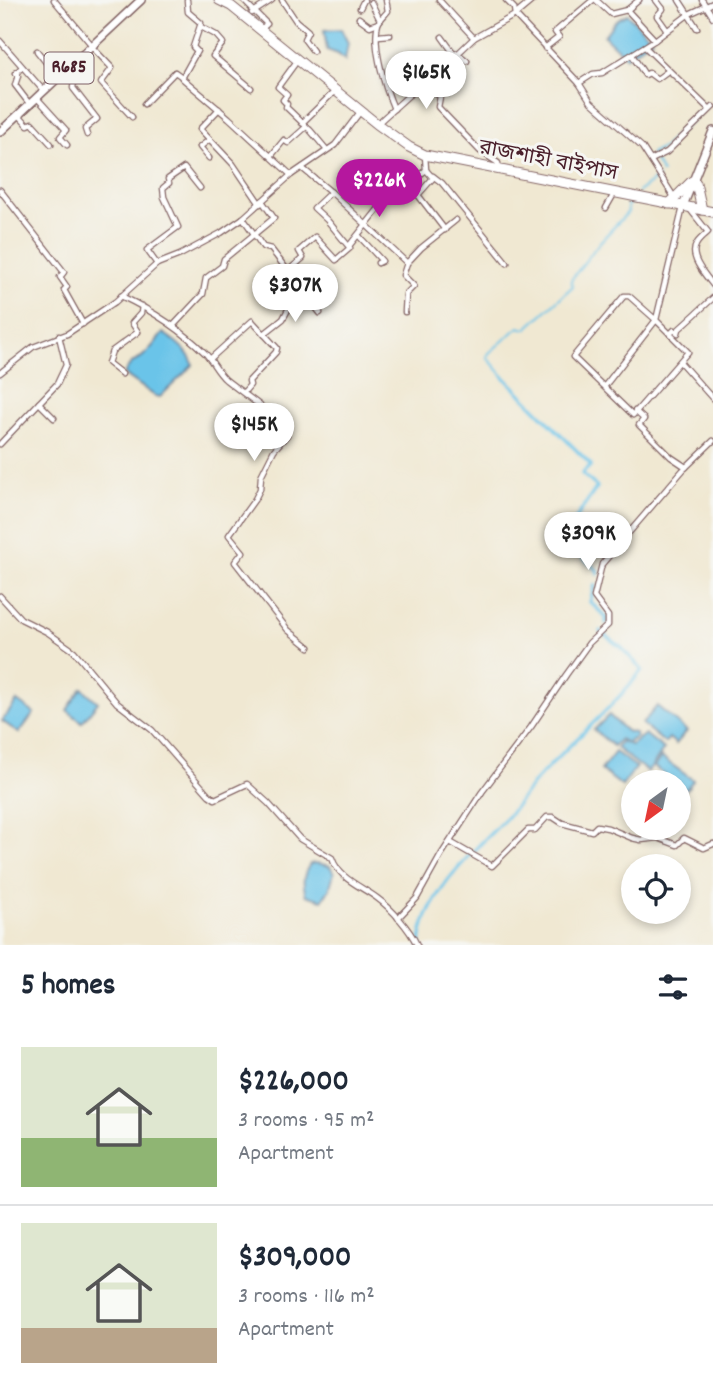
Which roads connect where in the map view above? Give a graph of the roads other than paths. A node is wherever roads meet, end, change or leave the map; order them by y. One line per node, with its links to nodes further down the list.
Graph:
1 (54, 0): 40 (street)
2 (136, 0): 40 (main road, R685)
3 (141, 0): 40 (main road, R685)
4 (187, 0): 31 (street)
5 (219, 0): 26 (highway, রাজশাহী বাইপাস)
6 (243, 0): 26 (street)
7 (272, 0): 19 (street)
8 (282, 0): 44 (street)
9 (365, 0): 22 (street)
10 (386, 0): 30 (street)
11 (439, 0): 37 (street)
12 (506, 0): 27 (street)
13 (533, 0): 27 (street)
14 (594, 0): 24 (street); 42 (street)
15 (639, 0): 24 (street)
16 (656, 0): 33 (street)
17 (679, 0): 25 (street)
18 (702, 0): 23 (street)
19 (264, 2): 26 (street)
20 (371, 2): 30 (street)
21 (713, 3): 23 (street)
22 (360, 8)
23 (706, 8): 25 (street); 28 (street)
24 (626, 10): 38 (street)
25 (689, 14): 32 (street); 33 (street)
26 (250, 15): 47 (highway, রাজশাহী বাইপাস)
27 (515, 15): 37 (street); 42 (street)
28 (713, 17)
29 (359, 18): 30 (street)
30 (379, 21): 35 (street)
31 (201, 27): 54 (street); 57 (street)
32 (697, 28)
33 (667, 30): 38 (street)
34 (390, 35): 35 (street)
35 (378, 36): 65 (street)
36 (442, 37): 45 (street)
37 (474, 38): 45 (street)
38 (655, 40): 41 (street)
39 (0, 41): 50 (street)
40 (91, 45): 49 (main road, R685); 68 (street)
41 (645, 47): 46 (street); 52 (street)
42 (545, 48): 56 (street)
43 (37, 51): 53 (street)
44 (313, 51)
45 (456, 54): 48 (street); 55 (street)
46 (632, 55): 52 (street); 56 (street)
47 (298, 60): 59 (highway, রাজশাহী বাইপাস); 70 (street)
48 (467, 61)
49 (69, 65): 53 (main road, R685); 60 (main road, R685); 73 (street)
50 (22, 67): 58 (street); 61 (street)
51 (409, 67): 55 (street)
52 (668, 70): 63 (street)
53 (56, 75): 58 (main road, R685)
54 (181, 77): 62 (street); 64 (street)
55 (426, 83): 65 (street); 85 (street)
56 (579, 83): 82 (street)
57 (251, 88)
58 (41, 89): 61 (main road, R685)
59 (335, 91): 66 (highway, রাজশাহী বাইপাস); 70 (street)
60 (37, 98): 67 (main road, R685); 77 (street)
61 (28, 102): 71 (main road, R685)
62 (144, 104)
63 (711, 108): 82 (street)
64 (219, 109): 75 (street); 80 (street)
65 (394, 109): 69 (street)
66 (360, 112): 69 (highway, রাজশাহী বাইপাস); 78 (street)
67 (19, 115): 71 (main road, R685); 76 (street)
68 (132, 117)
69 (377, 124): 79 (highway, রাজশাহী বাইপাস)
70 (304, 125): 78 (street); 80 (street)
71 (0, 130)
72 (713, 131): 88 (main road)
73 (87, 135)
74 (713, 138): 88 (main road)
75 (209, 140): 81 (street); 94 (street)
76 (51, 144)
77 (67, 145)
78 (326, 149): 83 (street)
79 (425, 155): 84 (street); 85 (highway, রাজশাহী বাইপাস)
80 (271, 156): 86 (street)
81 (209, 158)
82 (651, 160): 93 (street)
83 (302, 168): 86 (street); 91 (street)
84 (426, 170): 87 (street); 101 (street)
85 (499, 171): 92 (highway, রাজশাহী বাইপাস)
86 (290, 175): 94 (street)
87 (433, 176): 102 (street); 107 (street)
88 (694, 182): 93 (highway); 95 (main road); 97 (highway)
89 (200, 188): 108 (street)
90 (0, 190): 119 (street)
91 (331, 192): 101 (street); 105 (street)
92 (615, 193): 93 (highway, রাজশাহী বাইপাস); 96 (street)
93 (672, 201): 95 (highway, রাজশাহী বাইপাস)
94 (261, 202): 99 (street); 103 (street)
95 (686, 207): 97 (highway, রাজশাহী বাইপাস); 111 (street); 118 (street)
96 (606, 208)
97 (702, 210): 98 (highway, রাজশাহী বাইপাস)
98 (713, 212)
99 (243, 218): 103 (street); 108 (street)
100 (456, 220): 102 (street)
101 (365, 223): 104 (street); 109 (street)
102 (445, 229): 109 (street)
103 (255, 234): 110 (street); 120 (street)
104 (359, 236): 105 (street); 106 (street)
105 (349, 246): 110 (street)
106 (378, 263)
107 (507, 263)
108 (157, 264): 113 (street)
109 (407, 264): 116 (street)
110 (288, 271): 112 (street)
111 (713, 285)
112 (303, 290): 117 (street); 121 (street)
113 (121, 296): 115 (street); 119 (street)
114 (713, 298): 122 (street)
115 (142, 306): 120 (street); 127 (street)
116 (405, 312)
117 (320, 313)
118 (656, 320): 122 (street); 128 (street); 128 (street)
119 (83, 324): 123 (street)
120 (174, 325): 124 (street)
121 (264, 334): 124 (street); 129 (street)
122 (670, 334): 125 (street)
123 (59, 336): 126 (street); 131 (street)
124 (210, 359): 129 (street)
125 (680, 362): 130 (street); 132 (street)
126 (0, 373)
127 (122, 374)
128 (604, 387): 132 (street)
129 (244, 392): 138 (street)
130 (713, 399)
131 (39, 403): 133 (street); 135 (street)
132 (635, 411): 136 (street)
133 (54, 418)
134 (713, 441): 136 (street)
135 (0, 444)
136 (686, 467): 139 (street)
137 (0, 596): 141 (street)
138 (309, 647)
139 (450, 842): 140 (street); 141 (street)
140 (713, 844)
141 (398, 918): 142 (street)
142 (417, 945)

